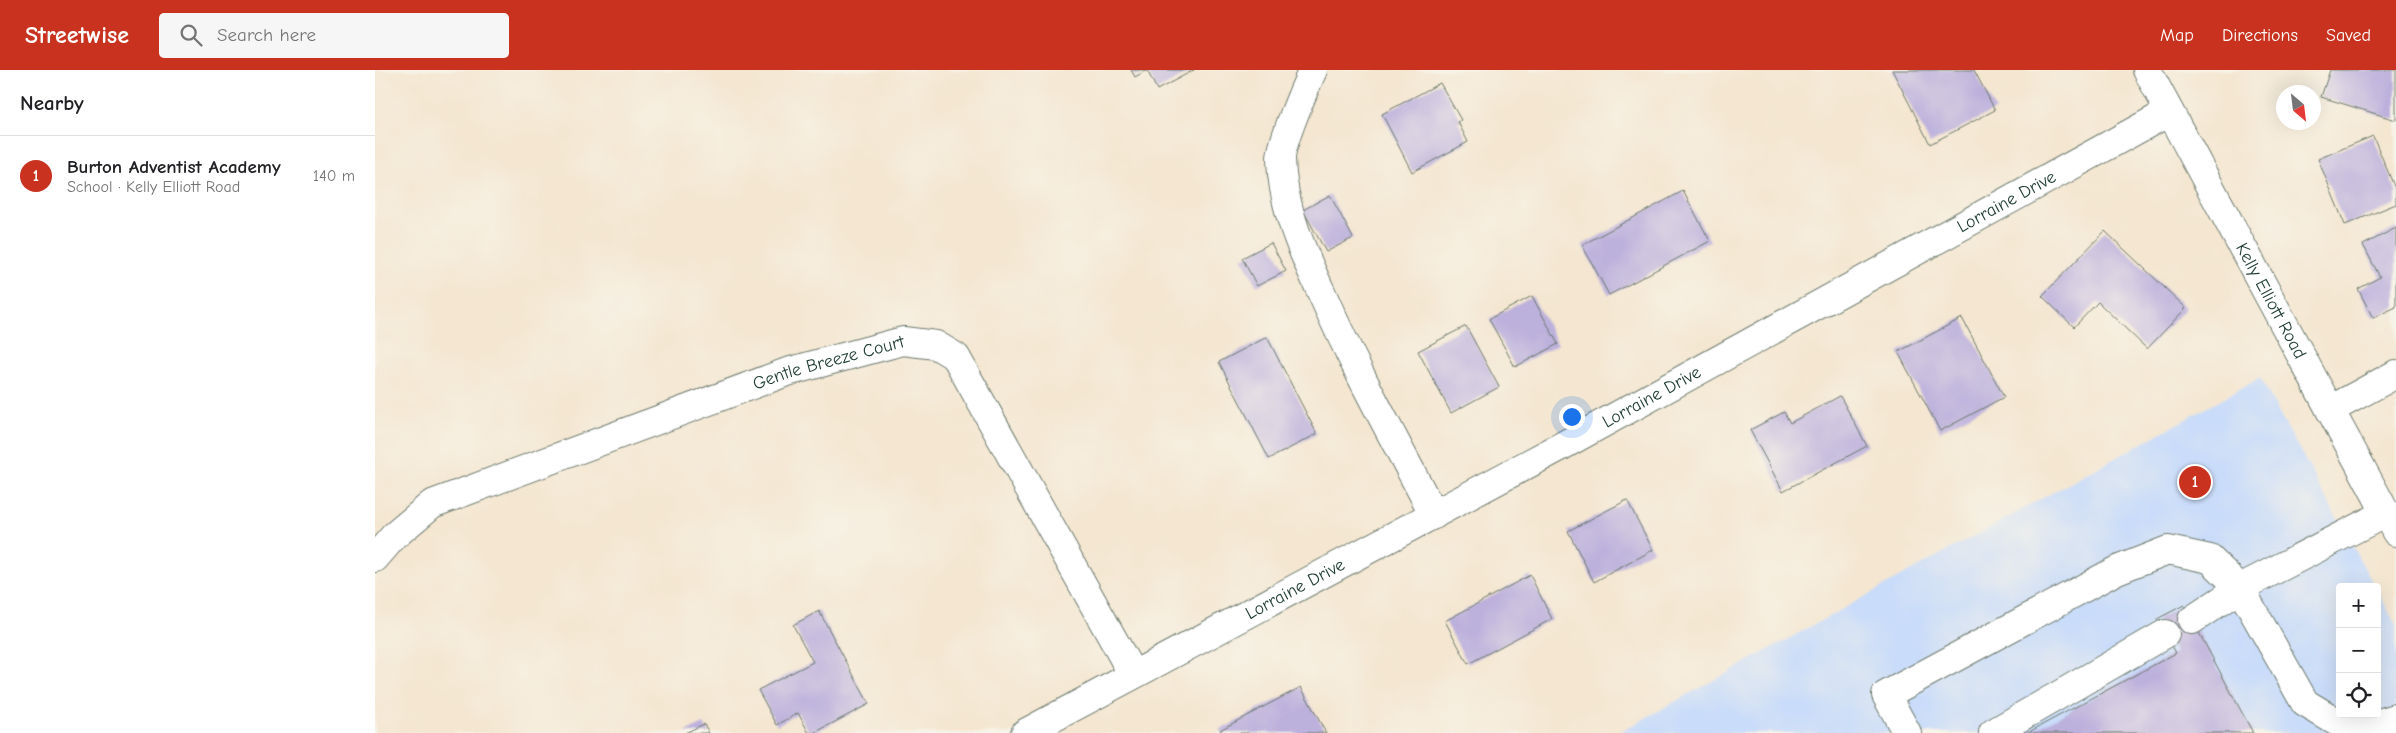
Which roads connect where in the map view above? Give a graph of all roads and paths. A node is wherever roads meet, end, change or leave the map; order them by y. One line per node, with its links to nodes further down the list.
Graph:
1 (1313, 70): 6 (street)
2 (2154, 72): 3 (street, Kelly Elliott Road)
3 (2169, 112): 5 (street, Kelly Elliott Road); 6 (street, Lorraine Drive)
4 (2396, 374): 5 (street)
5 (2330, 410): 7 (street, Kelly Elliott Road)
6 (1434, 515): 12 (street, Lorraine Drive)
7 (2391, 522): 9 (street)
8 (375, 558): 12 (street, Gentle Breeze Court)
9 (2240, 588): 10 (street); 13 (street); 16 (street)
10 (2192, 620)
11 (2165, 634): 14 (street)
12 (1133, 675): 15 (street, Lorraine Drive)
13 (2396, 718)
14 (2004, 730)
15 (1025, 733)
16 (1907, 733)

